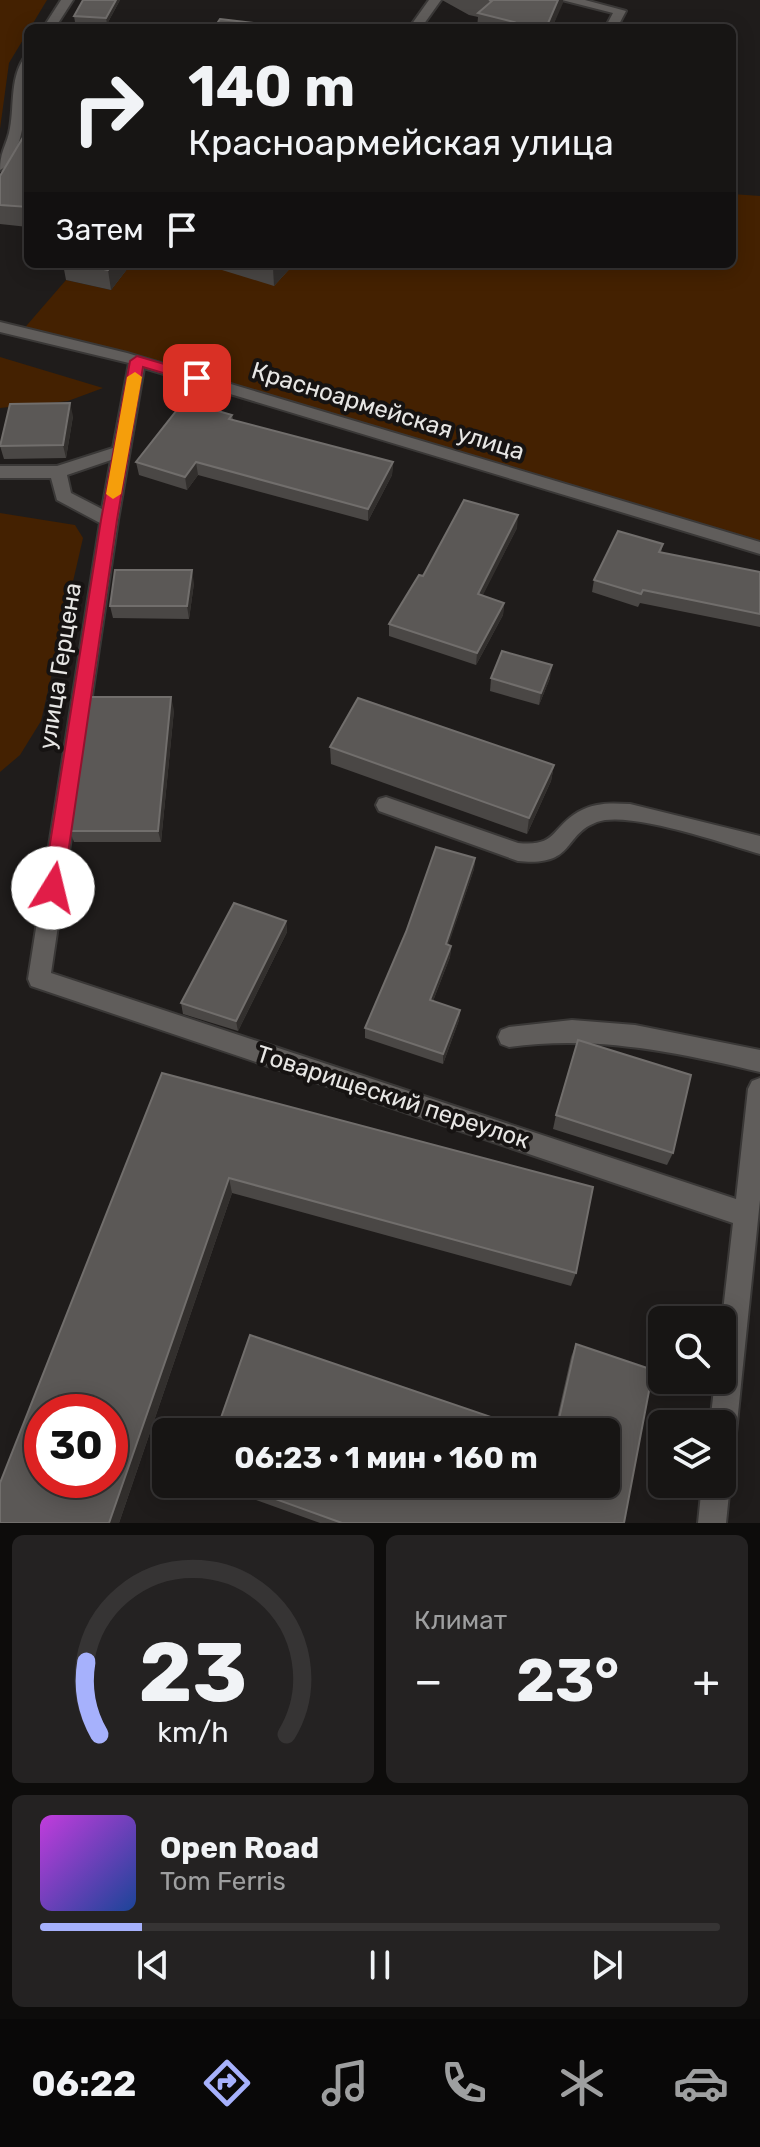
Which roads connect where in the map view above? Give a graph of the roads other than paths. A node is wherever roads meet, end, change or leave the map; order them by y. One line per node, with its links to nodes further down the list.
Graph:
1 (67, 0): 4 (street)
2 (435, 0): 5 (street)
3 (568, 0): 6 (street)
4 (52, 24)
5 (418, 24)
6 (613, 24)
7 (24, 67): 8 (street)
8 (0, 166)
9 (0, 327): 10 (street, Красноармейская улица)
10 (137, 361): 11 (street, улица Герцена); 15 (street, Красноармейская улица)
11 (121, 451): 13 (street); 14 (street, улица Герцена)
12 (0, 472): 13 (street)
13 (58, 472): 14 (street)
14 (109, 520): 18 (street, улица Герцена)
15 (760, 548)
16 (386, 805): 17 (street)
17 (760, 845)
18 (39, 979): 22 (street, Товарищеский переулок)
19 (509, 1037): 20 (street)
20 (760, 1061)
21 (760, 1089): 22 (street)
22 (746, 1215): 23 (street)
23 (725, 1410)
24 (715, 1498): 25 (street)
25 (712, 1523)

